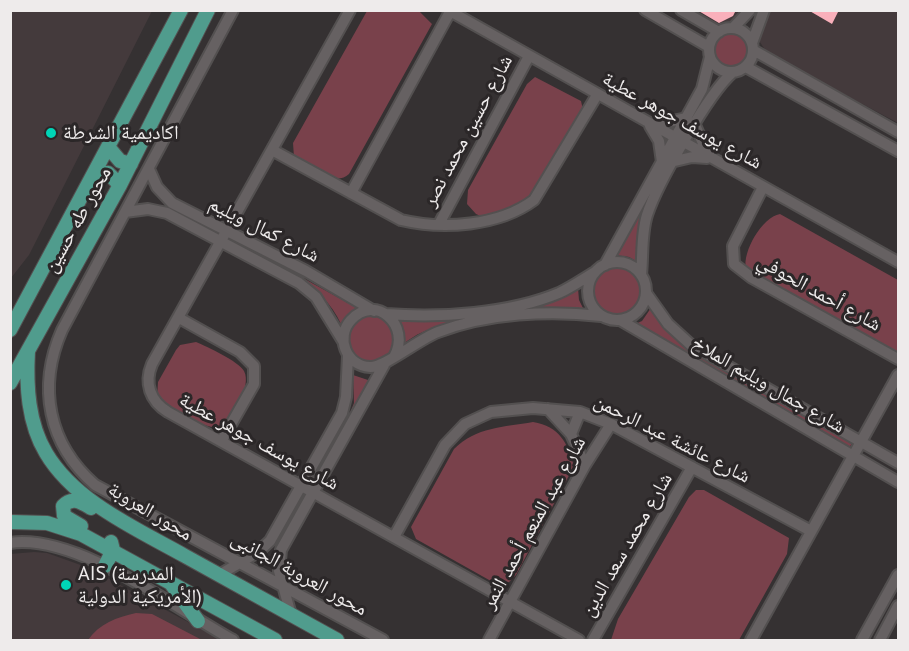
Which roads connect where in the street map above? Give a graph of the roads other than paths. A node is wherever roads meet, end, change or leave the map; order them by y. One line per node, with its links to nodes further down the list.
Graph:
1 (182, 10): 22 (main road, محور طه حسين)
2 (208, 10): 28 (main road, محور طه حسين)
3 (233, 10): 29 (street, محور العروبة الجانبى)
4 (350, 10): 23 (street, شارع يوسف جوهر عطية)
5 (645, 10): 13 (street)
6 (681, 10): 11 (street)
7 (750, 10): 10 (street)
8 (764, 10): 12 (street)
9 (450, 11): 14 (street, شارع يوسف جوهر عطية); 33 (street)
10 (733, 28): 11 (street); 12 (street)
11 (720, 32): 13 (street)
12 (753, 47): 15 (street); 20 (street)
13 (710, 52): 16 (street); 18 (street)
14 (529, 56): 17 (street, شارع يوسف جوهر عطية); 35 (street, شارع حسين محمد نصر)
15 (746, 67): 16 (street); 24 (street)
16 (733, 72): 18 (street)
17 (597, 95): 19 (street, شارع يوسف جوهر عطية); 35 (street)
18 (691, 122): 19 (street); 21 (street); 25 (street)
19 (650, 124): 21 (street, شارع يوسف جوهر عطية); 27 (street)
20 (898, 132)
21 (680, 141): 25 (street, شارع يوسف جوهر عطية); 26 (street); 27 (street)
22 (109, 148): 28 (main road); 30 (main road, محور طه حسين)
23 (272, 150): 33 (street); 36 (street, شارع يوسف جوهر عطية)
24 (898, 151)
25 (711, 158): 26 (street); 32 (street, شارع يوسف جوهر عطية)
26 (675, 161): 41 (street)
27 (662, 162): 39 (street)
28 (131, 164): 31 (main road, محور طه حسين)
29 (149, 169): 34 (street, محور العروبة الجانبى); 36 (street, شارع كمال ويليم)
30 (96, 172): 31 (main road); 48 (main road, محور طه حسين)
31 (120, 185): 50 (main road, محور طه حسين)
32 (763, 187): 38 (street, شارع يوسف جوهر عطية); 53 (street, شارع أحمد الحوفي)
33 (351, 193): 35 (street)
34 (125, 212): 37 (street, شارع كمال ويليم); 76 (street, محور العروبة الجانبى)
35 (439, 224)
36 (227, 231): 37 (street, شارع يوسف جوهر عطية); 43 (street, شارع كمال ويليم)
37 (221, 242): 46 (street, شارع يوسف جوهر عطية); 49 (street, شارع كمال ويليم)
38 (898, 262)
39 (604, 265): 40 (street); 41 (street)
40 (595, 272): 44 (street); 45 (street)
41 (641, 275): 42 (street)
42 (646, 293): 47 (street); 62 (street, شارع جمال ويليم الملاخ)
43 (375, 311): 44 (street); 49 (street)
44 (386, 314): 52 (street)
45 (601, 316): 47 (street); 52 (street)
46 (178, 318): 61 (street, شارع يوسف جوهر عطية); 61 (street)
47 (620, 320): 63 (street, شارع جمال ويليم الملاخ)
48 (10, 330)
49 (343, 341): 51 (street)
50 (28, 351): 56 (main road, محور طه حسين); 71 (main road, محور العروبة)
51 (348, 356): 54 (street); 68 (street)
52 (394, 357): 54 (street)
53 (898, 359)
54 (384, 365): 69 (street)
55 (898, 375): 62 (street)
56 (10, 383)
57 (548, 409): 58 (street, شارع عائشة عبد الرحمن); 60 (street); 73 (street, شارع عائشة عبد الرحمن)
58 (580, 412): 59 (street, شارع عائشة عبد الرحمن); 60 (street)
59 (611, 424): 65 (street, شارع عبد المنعم أحمد النمر); 66 (street, شارع عائشة عبد الرحمن)
60 (571, 434): 65 (street)
61 (222, 440): 68 (street, شارع يوسف جوهر عطية)
62 (862, 443): 63 (street); 64 (street, شارع جمال ويليم الملاخ)
63 (854, 455): 67 (street, شارع جمال ويليم الملاخ); 72 (street)
64 (898, 463)
65 (585, 465): 82 (street, شارع عبد المنعم أحمد النمر)
66 (692, 467): 72 (street, شارع عائشة عبد الرحمن); 92 (street, شارع محمد سعد الدين)
67 (898, 482)
68 (302, 486): 69 (street, شارع يوسف جوهر عطية); 76 (street)
69 (312, 492): 73 (street, شارع يوسف جوهر عطية); 81 (street)
70 (10, 522): 75 (main road)
71 (141, 531): 75 (main road); 78 (main road, محور العروبة)
72 (811, 531): 93 (street)
73 (394, 537): 82 (street, شارع يوسف جوهر عطية)
74 (10, 543): 77 (street)
75 (113, 550): 77 (main road); 80 (main road)
76 (240, 561): 78 (street); 81 (street, محور العروبة الجانبى)
77 (105, 566): 85 (street)
78 (219, 575): 84 (main road, محور العروبة)
79 (898, 575): 94 (street)
80 (169, 581): 85 (main road); 87 (main road)
81 (285, 588): 84 (street); 89 (street, محور العروبة الجانبى)
82 (509, 604): 90 (street, شارع عبد المنعم أحمد النمر); 91 (street, شارع يوسف جوهر عطية)
83 (898, 606): 95 (street)
84 (291, 615): 88 (main road, محور العروبة)
85 (198, 621): 86 (street)
86 (233, 640)
87 (275, 640)
88 (337, 640)
89 (383, 640)
90 (489, 640)
91 (579, 640)
92 (593, 640)
93 (751, 640)
94 (862, 640)
95 (880, 640)

